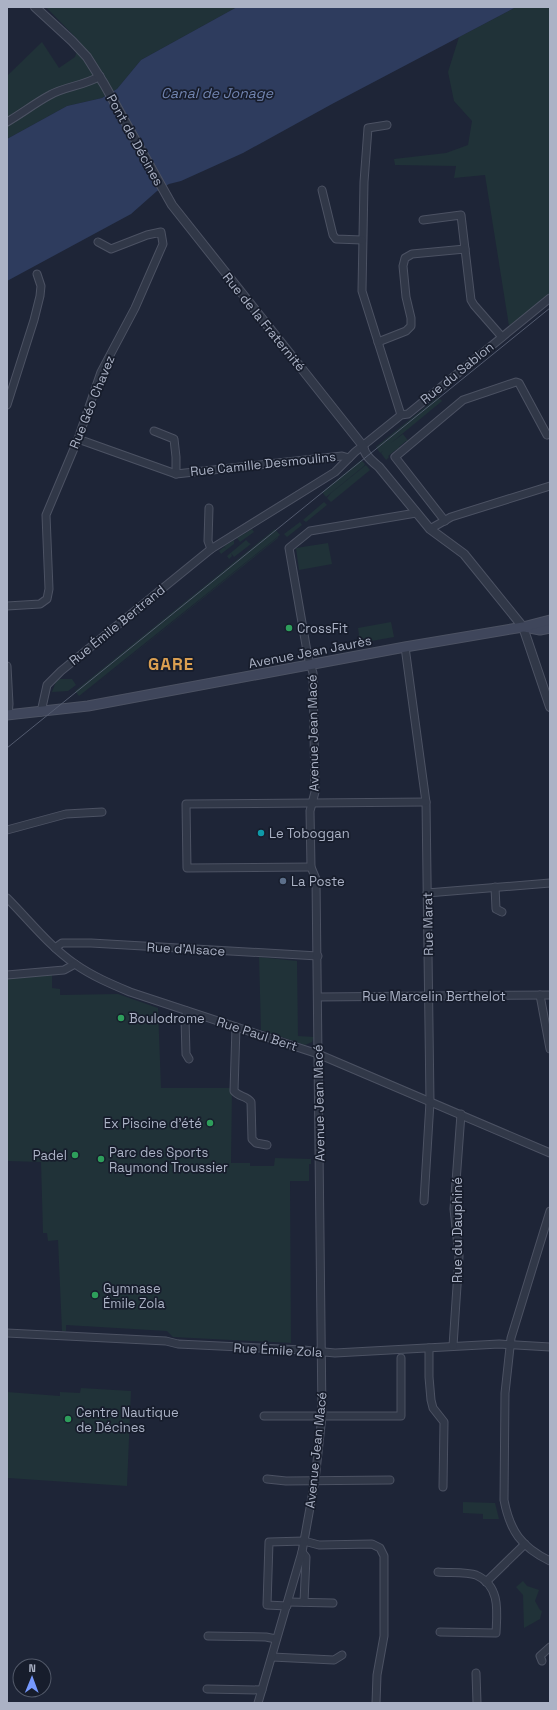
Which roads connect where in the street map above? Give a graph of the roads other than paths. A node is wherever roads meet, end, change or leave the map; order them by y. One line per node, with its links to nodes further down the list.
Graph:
1 (35, 7): 2 (street, Pont de Décines)
2 (100, 76): 3 (street); 6 (street, Pont de Décines)
3 (7, 122)
4 (387, 125): 8 (street)
5 (322, 190): 8 (street)
6 (167, 197): 20 (street, Rue de la Fraternité)
7 (423, 220): 10 (street)
8 (362, 240): 14 (street)
9 (98, 242): 19 (street, Rue Géo Chavez)
10 (465, 249): 13 (street); 14 (street)
11 (37, 274): 15 (street)
12 (550, 298): 13 (street, Rue du Sablon)
13 (502, 337): 16 (street, Rue du Sablon)
14 (378, 342): 16 (street)
15 (7, 405)
16 (401, 415): 20 (street, Rue du Sablon)
17 (154, 431): 22 (street, Rue Camille Desmoulins)
18 (547, 435): 26 (street)
19 (78, 439): 22 (street, Rue Camille Desmoulins); 29 (street, Rue Géo Chavez)
20 (363, 446): 21 (street, Rue Émile Bertrand); 25 (street, Rue de la Fraternité)
21 (350, 458): 22 (street, Rue Camille Desmoulins); 28 (street, Rue Émile Bertrand)
22 (176, 474)
23 (550, 486): 26 (street)
24 (209, 508): 28 (street)
25 (416, 513): 27 (street, Rue de la Fraternité); 34 (street, Avenue Jean Macé)
26 (445, 521): 27 (street)
27 (430, 529): 31 (street, Rue de la Fraternité)
28 (211, 549): 37 (street, Rue Émile Bertrand)
29 (7, 606)
30 (550, 620): 31 (main road, Avenue Jean Jaurès)
31 (523, 627): 32 (main road, Avenue Jean Jaurès); 33 (main road, Avenue Jean Jaurès); 36 (street)
32 (550, 628)
33 (405, 647): 34 (main road, Avenue Jean Jaurès); 39 (street, Rue Marat)
34 (311, 665): 37 (main road, Avenue Jean Jaurès); 40 (street, Avenue Jean Macé)
35 (7, 666): 38 (street)
36 (550, 707)
37 (42, 709): 38 (main road, Avenue Jean Jaurès)
38 (8, 712)
39 (426, 802): 40 (street); 46 (street, Rue Marat)
40 (312, 803): 43 (street, Avenue Jean Macé); 43 (street)
41 (102, 812): 42 (street)
42 (7, 830)
43 (311, 867): 50 (street, Avenue Jean Macé)
44 (550, 883): 45 (street)
45 (495, 887): 46 (street); 48 (street)
46 (427, 893): 55 (street, Rue Marat)
47 (7, 898): 49 (street, Rue Paul Bert)
48 (502, 912)
49 (55, 948): 50 (street, Rue d'Alsace); 51 (street, Rue Paul Bert)
50 (318, 956): 56 (street, Avenue Jean Macé)
51 (75, 964): 52 (street); 57 (street, Rue Paul Bert)
52 (7, 975)
53 (540, 995): 54 (street, Rue Marcelin Berthelot); 55 (street, Rue Marcelin Berthelot); 59 (street)
54 (550, 995)
55 (430, 996): 56 (street, Rue Marcelin Berthelot); 62 (street, Rue Marat)
56 (318, 997): 60 (street, Avenue Jean Macé)
57 (187, 1011): 58 (street, Rue Paul Bert); 61 (street)
58 (236, 1027): 60 (street, Rue Paul Bert); 64 (street)
59 (550, 1049)
60 (318, 1054): 62 (street, Rue Paul Bert); 73 (street, Avenue Jean Macé)
61 (189, 1058)
62 (430, 1102): 63 (street, Rue Paul Bert); 66 (street, Rue Marat)
63 (461, 1114): 65 (street, Rue Paul Bert); 70 (street, Rue du Dauphiné)
64 (267, 1145)
65 (550, 1153)
66 (424, 1202)
67 (550, 1211): 69 (street)
68 (7, 1333): 73 (street, Rue Émile Zola)
69 (510, 1344): 70 (street, Rue Émile Zola); 71 (street, Rue Émile Zola); 82 (street)
70 (453, 1346): 72 (street, Rue Émile Zola)
71 (550, 1346)
72 (429, 1348): 73 (street, Rue Émile Zola); 80 (street)
73 (322, 1352): 76 (street, Avenue Jean Macé)
74 (401, 1358): 76 (street)
75 (264, 1416): 76 (street)
76 (322, 1416): 78 (street, Avenue Jean Macé)
77 (267, 1479): 78 (street)
78 (315, 1480): 79 (street); 81 (street, Avenue Jean Macé)
79 (390, 1480)
80 (443, 1487)
81 (304, 1541): 83 (street, Avenue Jean Macé); 89 (street); 101 (street)
82 (525, 1544): 84 (street); 86 (street)
83 (302, 1552): 87 (street); 89 (street, Avenue Jean Macé)
84 (550, 1561)
85 (438, 1572): 86 (street)
86 (486, 1582): 90 (street)
87 (304, 1602): 88 (street); 89 (street)
88 (333, 1603)
89 (288, 1604): 92 (street, Avenue Jean Macé)
90 (440, 1632)
91 (208, 1636): 92 (street)
92 (276, 1639): 95 (street, Avenue Jean Macé)
93 (550, 1647): 96 (street)
94 (342, 1655): 95 (street)
95 (272, 1657): 99 (street, Avenue Jean Macé)
96 (542, 1661)
97 (476, 1673): 102 (street)
98 (207, 1689): 99 (street)
99 (262, 1690): 100 (street, Avenue Jean Macé)
100 (258, 1703)
101 (376, 1703)
102 (477, 1703)

